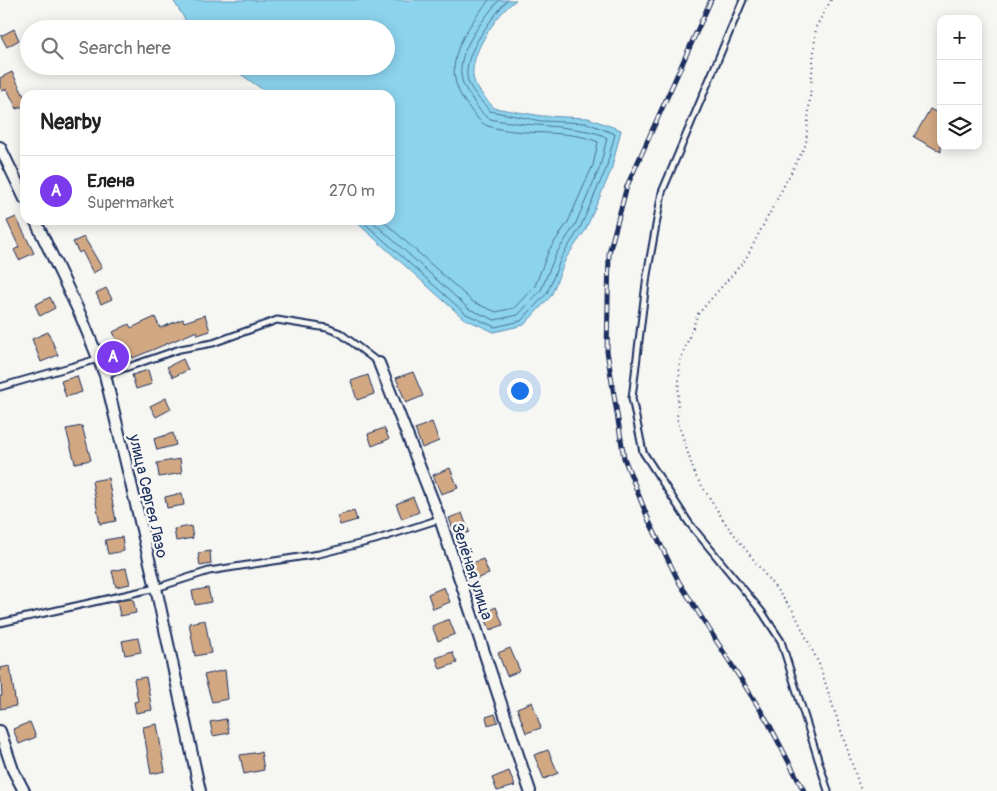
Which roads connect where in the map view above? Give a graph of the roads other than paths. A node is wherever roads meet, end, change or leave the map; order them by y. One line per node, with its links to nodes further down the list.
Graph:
1 (743, 0): 16 (lane)
2 (0, 148): 3 (street)
3 (20, 189)
4 (37, 225): 5 (street, улица Сергея Лазо)
5 (98, 359): 7 (street, улица Сергея Лазо); 8 (lane)
6 (379, 363): 7 (lane); 9 (street, Зелёная улица)
7 (105, 375): 10 (street, улица Сергея Лазо)
8 (0, 387)
9 (440, 520): 10 (lane); 15 (street, Зелёная улица)
10 (156, 588): 11 (lane); 14 (street, улица Сергея Лазо)
11 (0, 623)
12 (0, 731): 13 (street)
13 (24, 791)
14 (200, 791)
15 (530, 791)
16 (828, 791)

